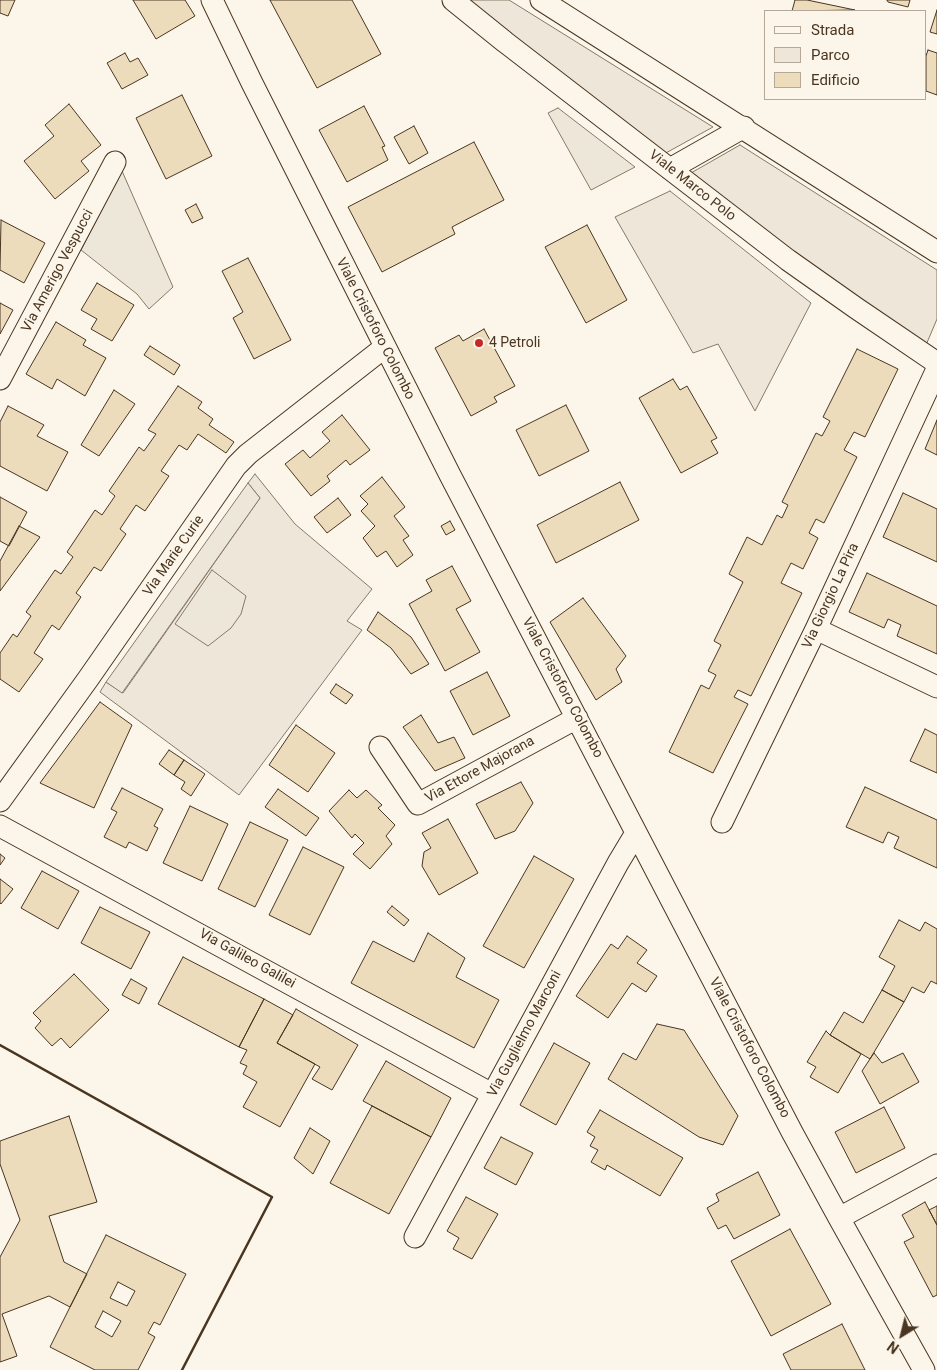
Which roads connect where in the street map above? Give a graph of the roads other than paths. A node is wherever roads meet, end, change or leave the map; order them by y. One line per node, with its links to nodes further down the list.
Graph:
1 (212, 0): 8 (street, Viale Cristoforo Colombo)
2 (454, 0): 6 (street, Viale Marco Polo)
3 (542, 0): 4 (street)
4 (744, 127): 6 (street); 7 (street)
5 (115, 162): 11 (street, Via Amerigo Vespucci)
6 (670, 169): 9 (street, Viale Marco Polo)
7 (937, 252)
8 (385, 347): 14 (street, Viale Cristoforo Colombo); 16 (street, Via Marie Curie)
9 (937, 363)
10 (937, 369): 12 (street, Via Giorgio La Pira)
11 (0, 380)
12 (816, 629): 13 (street); 17 (street, Via Giorgio La Pira)
13 (937, 687)
14 (577, 718): 15 (street, Via Ettore Majorana); 19 (street, Viale Cristoforo Colombo)
15 (380, 747)
16 (0, 801)
17 (722, 822)
18 (0, 826): 20 (street, Via Galileo Galilei)
19 (636, 833): 20 (street, Via Guglielmo Marconi); 22 (street, Viale Cristoforo Colombo)
20 (492, 1094): 23 (street, Via Guglielmo Marconi)
21 (937, 1165): 22 (street)
22 (839, 1218): 24 (street, Viale Cristoforo Colombo)
23 (415, 1237)
24 (924, 1370)

